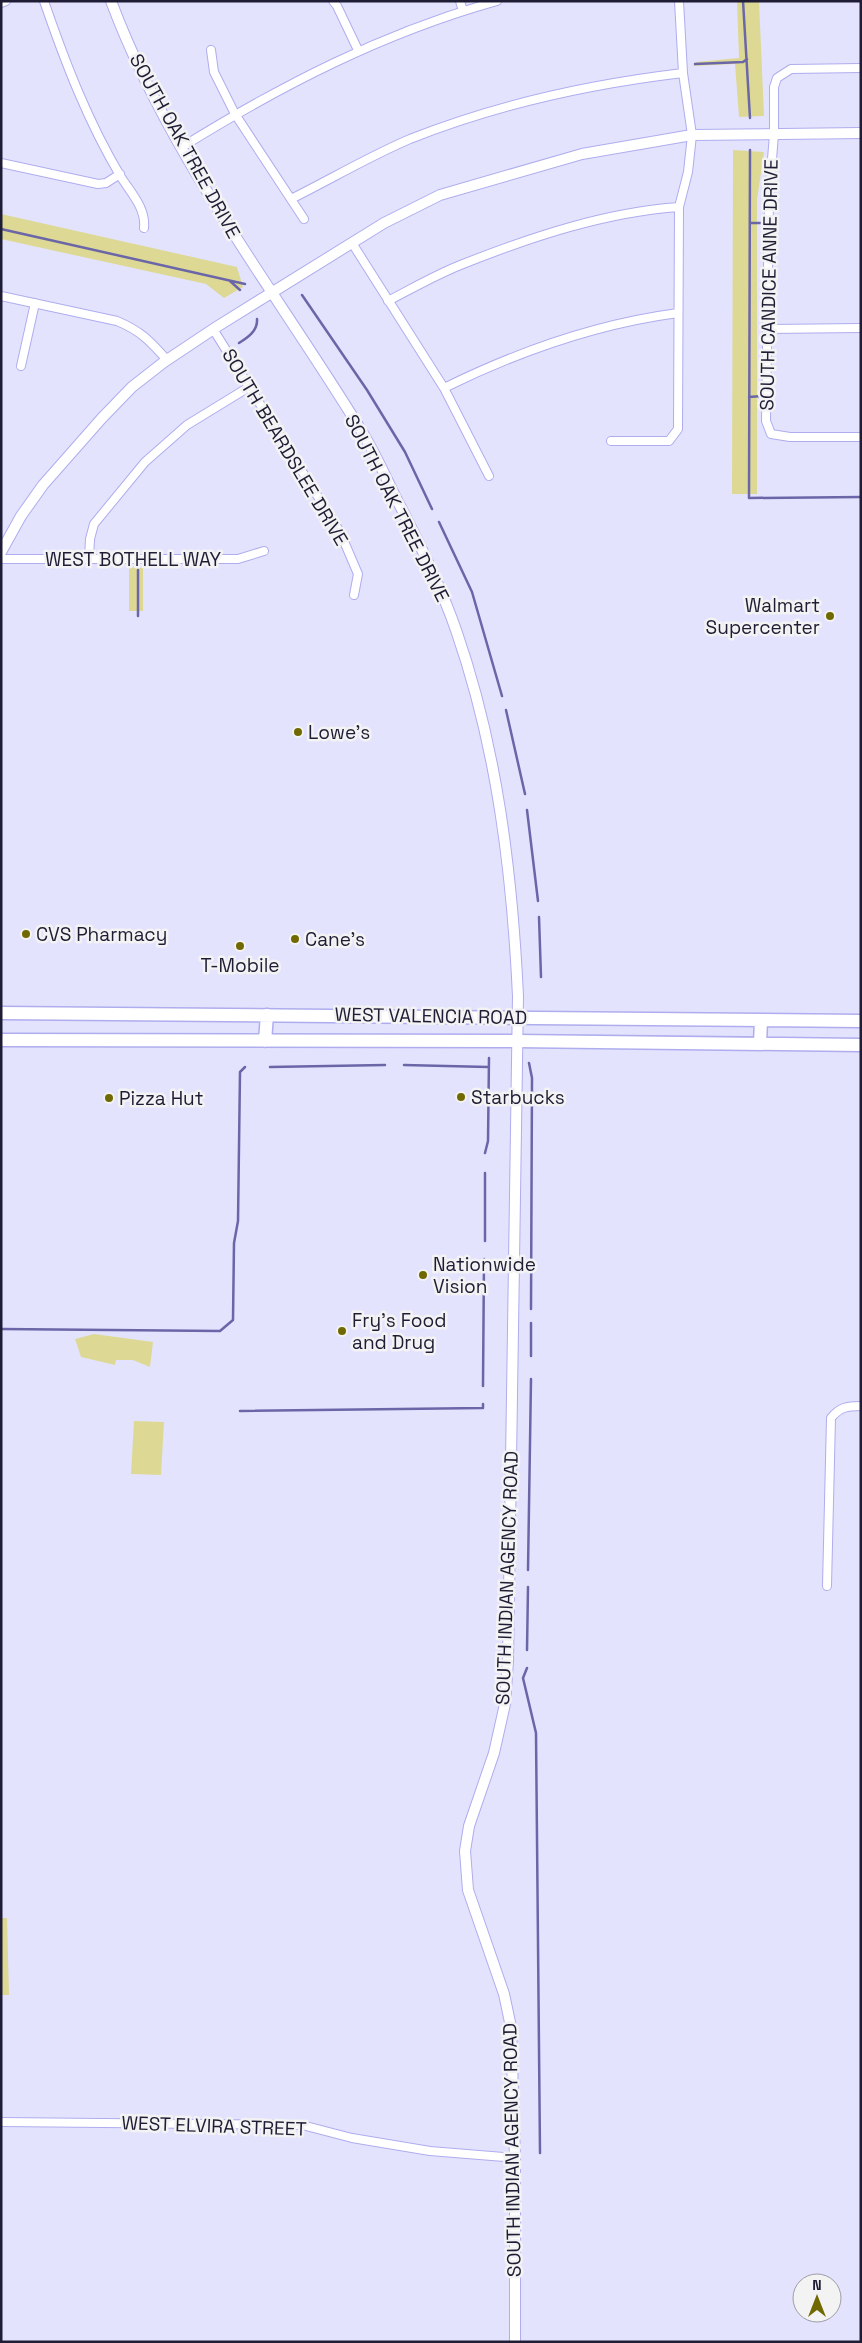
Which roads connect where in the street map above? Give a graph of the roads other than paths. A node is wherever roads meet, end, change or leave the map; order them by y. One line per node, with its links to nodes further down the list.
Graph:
1 (6, 1): 8 (street)
2 (44, 1): 20 (street)
3 (111, 1): 18 (street, SOUTH OAK TREE DRIVE)
4 (332, 1): 11 (street)
5 (460, 1): 9 (street)
6 (497, 1): 9 (street)
7 (679, 1): 13 (street)
8 (1, 3)
9 (463, 11): 11 (street)
10 (211, 50): 14 (street)
11 (358, 50): 14 (street)
12 (861, 68): 16 (street, SOUTH CANDICE ANNE DRIVE)
13 (684, 74): 17 (street); 21 (street)
14 (235, 114): 18 (street); 21 (street)
15 (861, 133): 16 (street)
16 (774, 134): 17 (street); 33 (street, SOUTH CANDICE ANNE DRIVE)
17 (692, 135): 22 (street); 25 (street)
18 (182, 147): 26 (street, SOUTH OAK TREE DRIVE)
19 (1, 163): 20 (street)
20 (120, 174): 24 (street)
21 (291, 199): 23 (street)
22 (679, 207): 28 (street); 30 (street)
23 (304, 219)
24 (144, 228)
25 (352, 243): 26 (street); 28 (street)
26 (271, 293): 32 (street); 48 (street, SOUTH OAK TREE DRIVE)
27 (1, 296): 29 (street)
28 (388, 301): 37 (street)
29 (35, 303): 34 (street); 35 (street)
30 (678, 313): 37 (street); 39 (street)
31 (861, 328): 33 (street)
32 (213, 329): 34 (street); 36 (street, SOUTH BEARDSLEE DRIVE)
33 (768, 329): 38 (street, SOUTH CANDICE ANNE DRIVE)
34 (167, 360): 42 (street)
35 (20, 366)
36 (249, 387): 43 (street); 45 (street, SOUTH BEARDSLEE DRIVE)
37 (444, 388): 40 (street)
38 (861, 437)
39 (611, 441)
40 (489, 476)
41 (264, 551): 43 (street, WEST BOTHELL WAY)
42 (1, 552)
43 (89, 558): 44 (street, WEST BOTHELL WAY)
44 (1, 559)
45 (354, 595)
46 (1, 1013): 47 (main road, WEST VALENCIA ROAD)
47 (267, 1015): 48 (main road, WEST VALENCIA ROAD); 52 (main road)
48 (516, 1017): 49 (main road, WEST VALENCIA ROAD); 53 (street, SOUTH OAK TREE DRIVE)
49 (761, 1020): 50 (main road, WEST VALENCIA ROAD); 54 (main road)
50 (861, 1021)
51 (1, 1040): 52 (main road, WEST VALENCIA ROAD)
52 (266, 1041): 53 (main road, WEST VALENCIA ROAD)
53 (516, 1041): 54 (main road, WEST VALENCIA ROAD); 59 (street, SOUTH INDIAN AGENCY ROAD)
54 (760, 1044): 55 (main road, WEST VALENCIA ROAD)
55 (861, 1046)
56 (861, 1406): 57 (street)
57 (828, 1586)
58 (1, 2122): 59 (street, WEST ELVIRA STREET)
59 (514, 2158): 60 (street, SOUTH INDIAN AGENCY ROAD)
60 (515, 2342)

